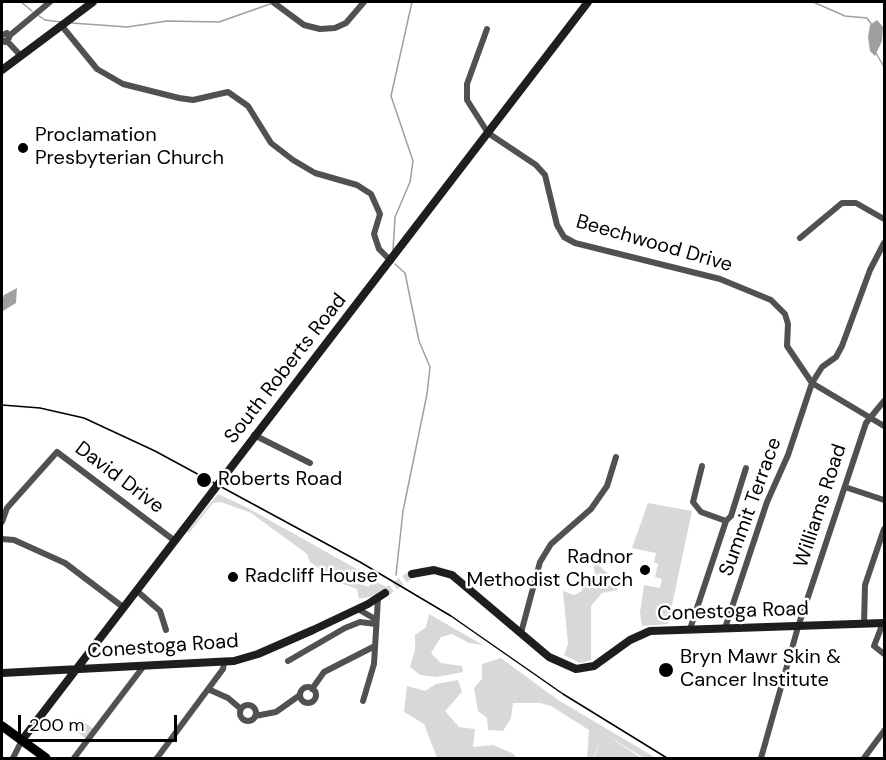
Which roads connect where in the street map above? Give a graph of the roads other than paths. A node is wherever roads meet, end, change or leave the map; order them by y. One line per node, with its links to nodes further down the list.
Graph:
1 (50, 2): 8 (street)
2 (93, 2): 6 (main road)
3 (364, 2): 5 (street)
4 (588, 2): 11 (main road, South Roberts Road)
5 (275, 4)
6 (62, 24): 9 (main road); 15 (street)
7 (488, 29): 11 (street)
8 (4, 39): 9 (street)
9 (20, 55): 10 (main road)
10 (2, 70)
11 (488, 133): 15 (main road, South Roberts Road); 16 (street, Beechwood Drive)
12 (885, 219): 13 (street)
13 (800, 238)
14 (885, 243): 16 (street)
15 (391, 261): 20 (main road, South Roberts Road)
16 (812, 383): 18 (street); 41 (street, Summit Terrace)
17 (885, 401): 18 (street, Williams Road)
18 (870, 417): 19 (street); 25 (street, Williams Road)
19 (885, 426)
20 (254, 435): 22 (street); 31 (main road, South Roberts Road)
21 (616, 457): 44 (street)
22 (310, 463)
23 (702, 466): 27 (street)
24 (746, 468): 27 (street)
25 (845, 487): 26 (street); 40 (street, Williams Road)
26 (885, 500)
27 (726, 521): 43 (street)
28 (2, 522): 31 (street, David Drive)
29 (885, 529): 39 (street)
30 (2, 539): 35 (street)
31 (175, 541): 33 (main road, South Roberts Road)
32 (412, 574): 44 (main road, Conestoga Road)
33 (137, 591): 35 (main road, South Roberts Road); 42 (street)
34 (382, 595): 36 (main road, Conestoga Road); 37 (street)
35 (123, 607): 50 (main road, South Roberts Road)
36 (358, 609): 37 (street); 48 (main road, Conestoga Road)
37 (375, 622): 45 (street); 47 (street)
38 (884, 623): 39 (main road, Conestoga Road); 46 (street)
39 (864, 624): 40 (main road, Conestoga Road)
40 (798, 627): 41 (main road, Conestoga Road); 66 (street, Williams Road)
41 (725, 628): 43 (main road, Conestoga Road)
42 (166, 630)
43 (690, 630): 44 (main road, Conestoga Road)
44 (521, 633)
45 (373, 647): 53 (street); 55 (street)
46 (885, 654)
47 (288, 661)
48 (224, 663): 49 (main road, Conestoga Road); 52 (street)
49 (143, 668): 50 (main road, Conestoga Road); 64 (street)
50 (74, 671): 51 (main road, Conestoga Road); 60 (main road, South Roberts Road)
51 (2, 673)
52 (208, 689): 56 (street); 61 (street)
53 (312, 689): 54 (street); 54 (street)
54 (300, 695): 57 (street)
55 (363, 701)
56 (241, 709): 57 (street); 57 (street)
57 (255, 716)
58 (2, 726): 60 (main road)
59 (885, 731): 67 (street)
60 (22, 740): 62 (street, South Roberts Road); 63 (main road)
61 (158, 756): 65 (street)
62 (14, 759)
63 (46, 759)
64 (74, 759)
65 (166, 759)
66 (761, 759)
67 (864, 759)

